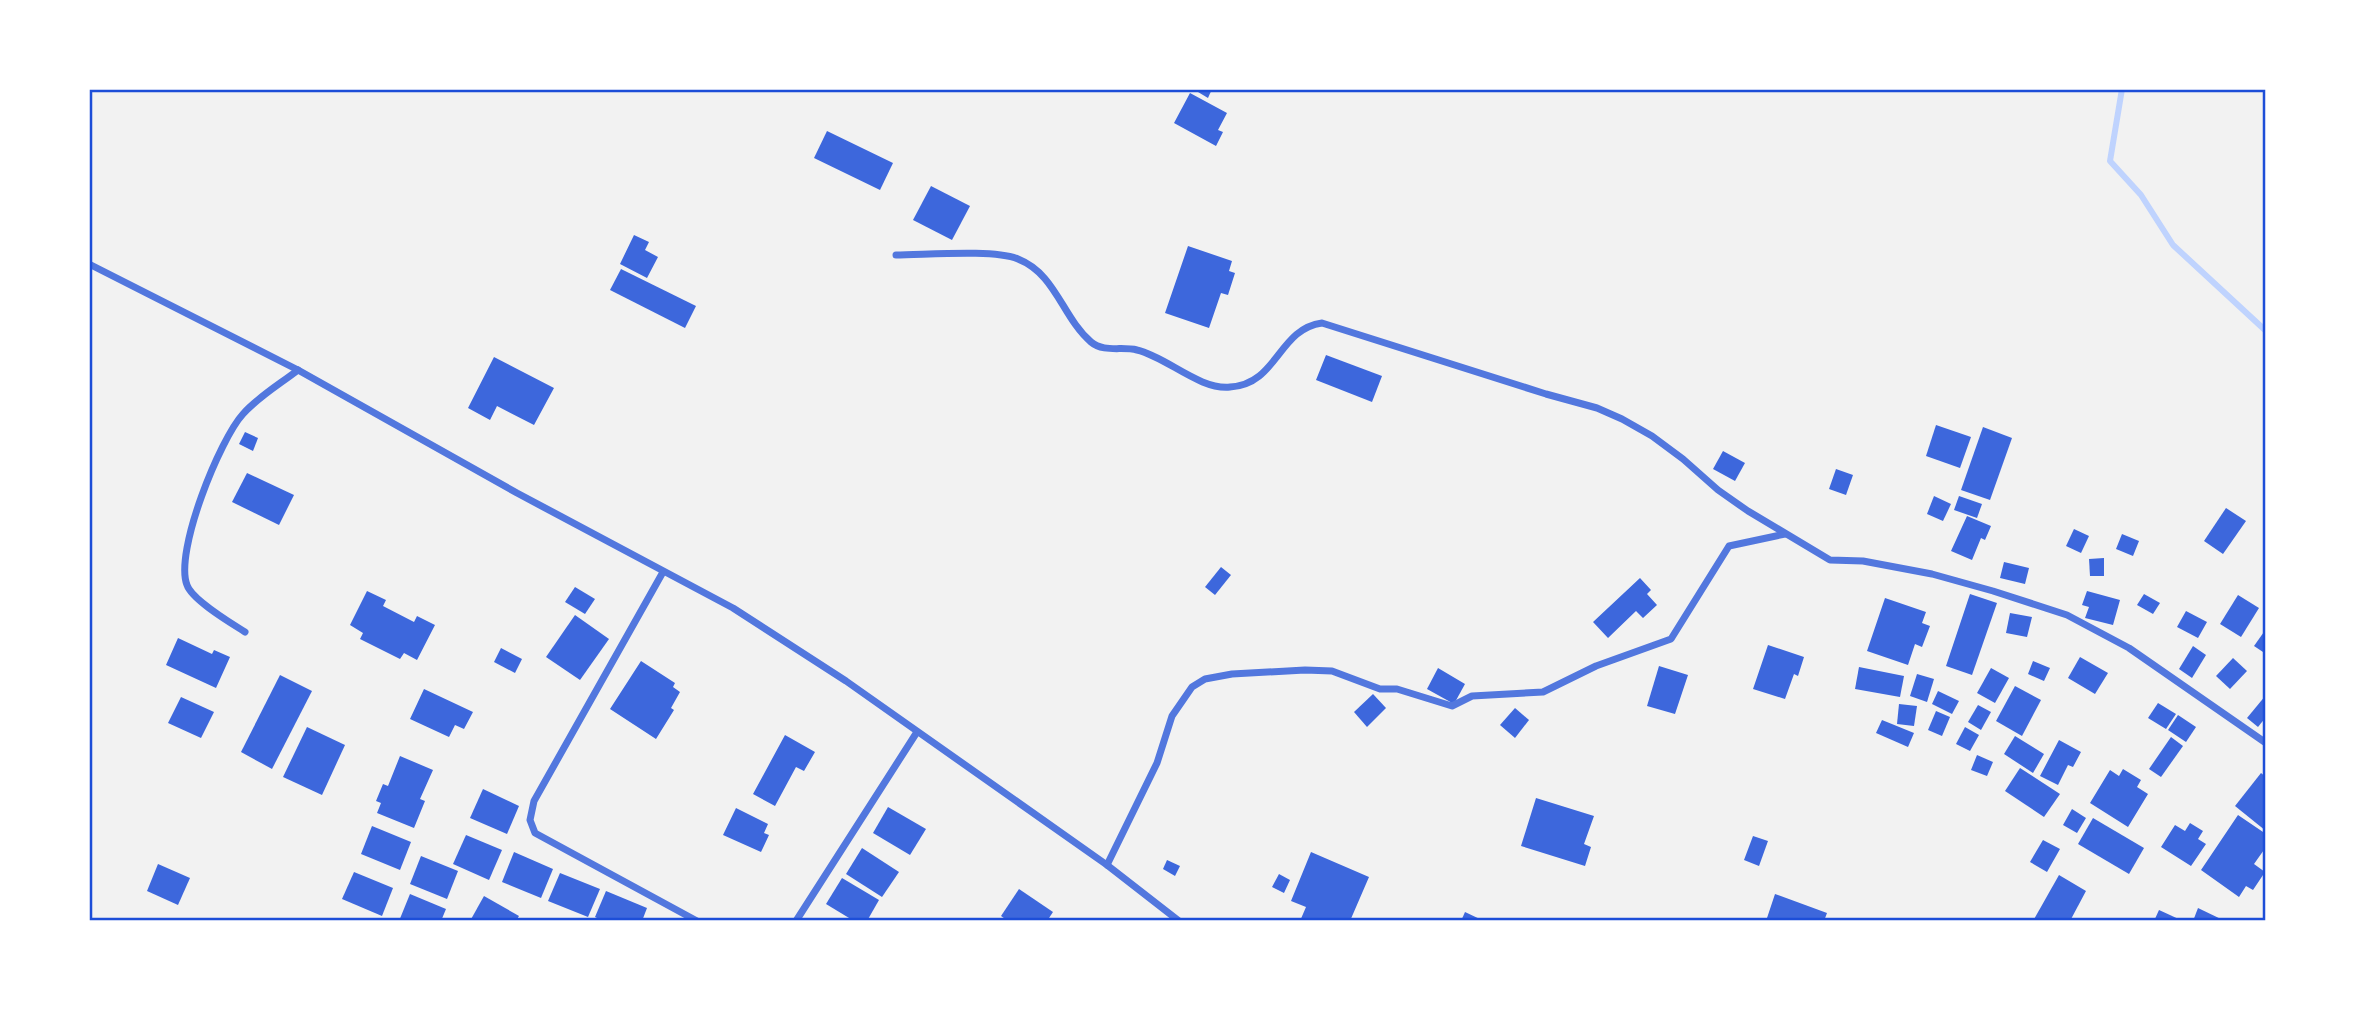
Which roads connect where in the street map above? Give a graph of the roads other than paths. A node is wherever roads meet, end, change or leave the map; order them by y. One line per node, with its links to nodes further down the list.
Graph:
1 (896, 255): 4 (street)
2 (89, 264): 3 (street)
3 (298, 370): 5 (street); 6 (street)
4 (1786, 533): 8 (street); 9 (street)
5 (663, 572): 7 (street); 10 (street)
6 (245, 632)
7 (917, 732): 9 (street); 11 (street)
8 (2266, 743)
9 (1107, 865): 12 (street)
10 (697, 921)
11 (796, 921)
12 (1179, 921)

